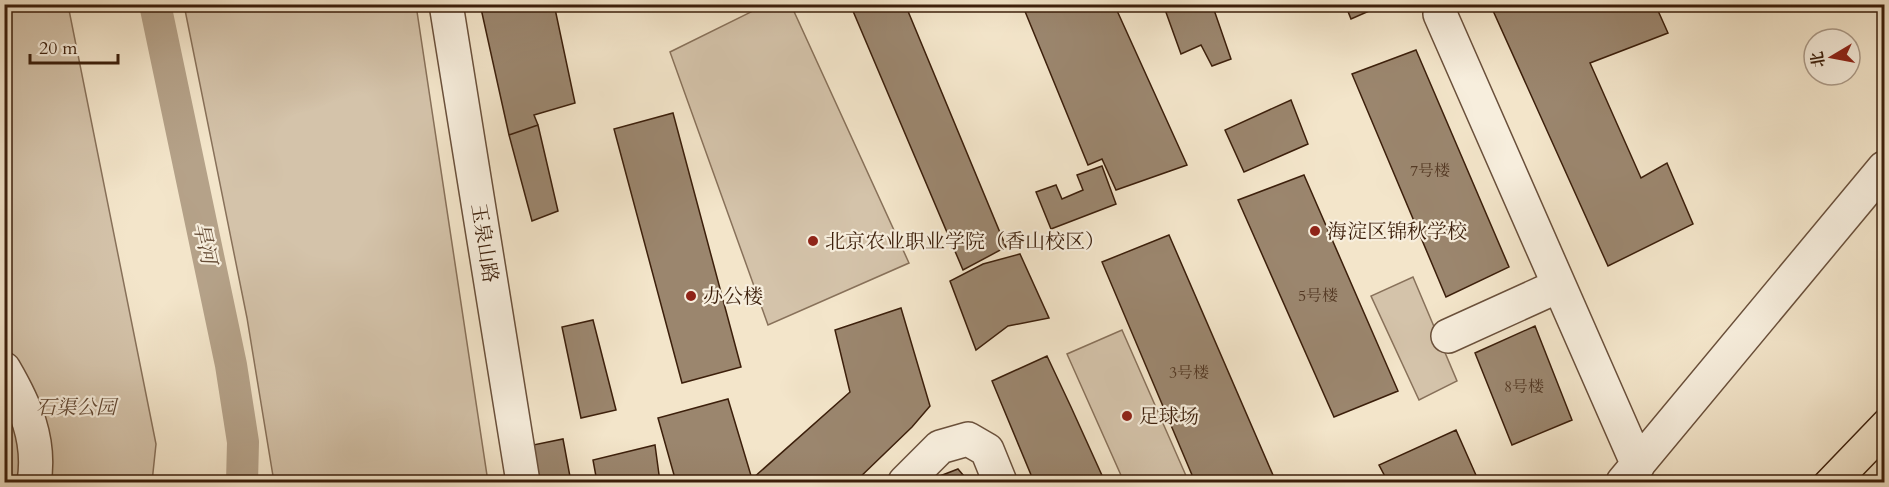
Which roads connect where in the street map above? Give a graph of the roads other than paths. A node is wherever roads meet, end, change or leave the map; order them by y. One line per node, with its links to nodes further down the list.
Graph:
1 (446, 4): 9 (street, 玉泉山路)
2 (1440, 14): 4 (street)
3 (1884, 168): 7 (street)
4 (1558, 286): 5 (street); 7 (street)
5 (1448, 336)
6 (4, 369): 8 (street)
7 (1631, 474)
8 (34, 483)
9 (523, 483)
10 (905, 483): 11 (street)
11 (1000, 483)

